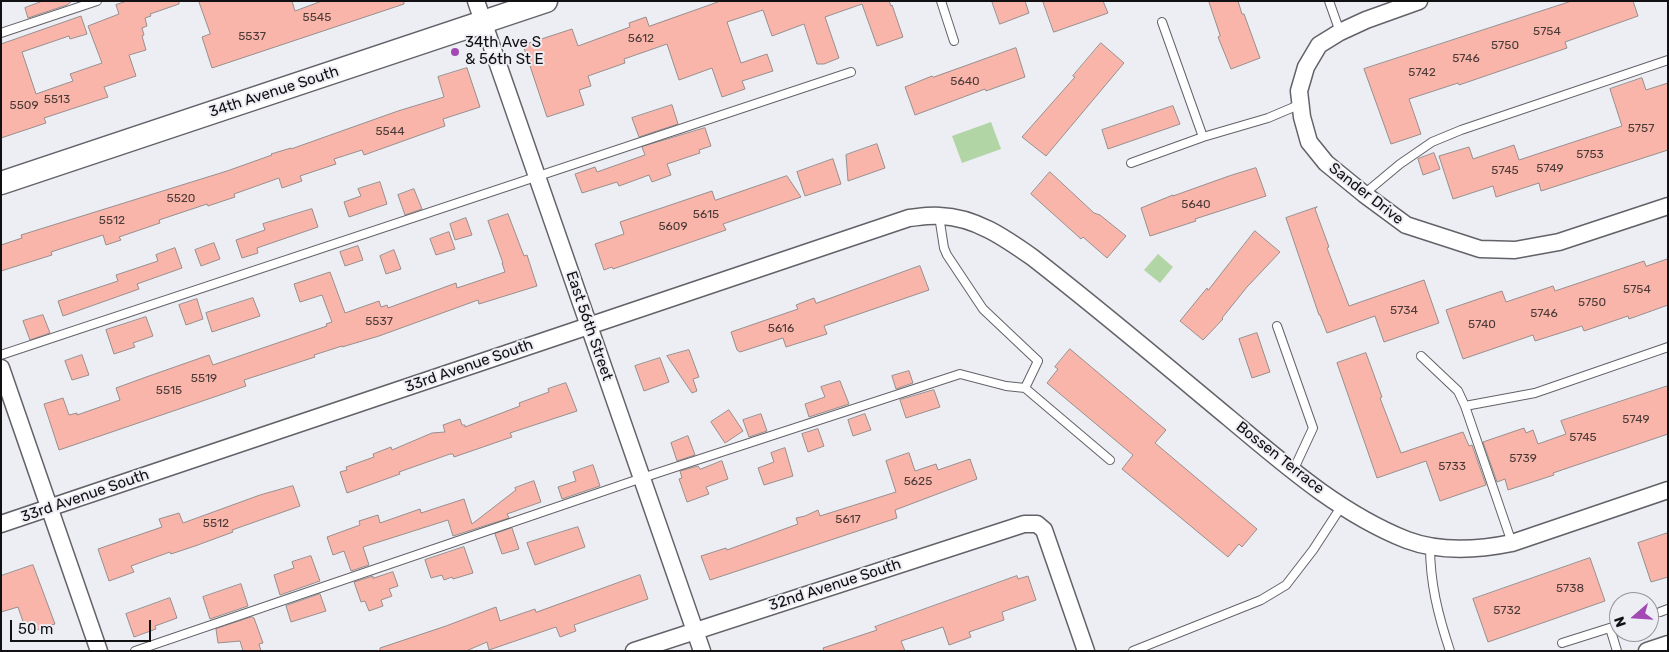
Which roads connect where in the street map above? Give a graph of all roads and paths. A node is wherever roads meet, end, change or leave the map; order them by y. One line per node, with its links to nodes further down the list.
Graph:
1 (97, 1): 10 (lane)
2 (476, 1): 7 (street, East 56th Street)
3 (546, 1): 7 (street, 34th Avenue South)
4 (941, 1): 11 (lane)
5 (1329, 1): 9 (lane)
6 (1419, 1): 9 (street, Sander Drive)
7 (483, 22): 17 (street, East 56th Street); 18 (street, 34th Avenue South)
8 (1162, 22): 15 (lane)
9 (1340, 32): 14 (street, Sander Drive)
10 (1, 33)
11 (954, 41)
12 (1668, 60): 19 (lane)
13 (851, 72): 17 (lane)
14 (1301, 104): 15 (lane); 19 (street, Sander Drive)
15 (1203, 137): 16 (lane)
16 (1131, 163)
17 (536, 178): 22 (street, East 56th Street); 25 (lane)
18 (1, 183)
19 (1364, 194): 20 (street, Sander Drive)
20 (1668, 206)
21 (939, 216): 22 (street, 33rd Avenue South); 28 (lane); 31 (street, Bossen Terrace)
22 (589, 326): 32 (street, East 56th Street); 35 (street, 33rd Avenue South)
23 (1277, 326): 31 (lane)
24 (1668, 347): 29 (lane)
25 (1, 355)
26 (1421, 356): 29 (lane)
27 (1, 368): 35 (street)
28 (1025, 388): 30 (lane); 32 (lane)
29 (1465, 406): 37 (lane)
30 (1110, 460)
31 (1293, 471): 34 (street, Bossen Terrace)
32 (642, 478): 40 (street, East 56th Street); 44 (lane)
33 (1668, 490): 37 (street, Bossen Terrace)
34 (1342, 507): 38 (street, Bossen Terrace); 48 (lane)
35 (49, 508): 36 (street, 33rd Avenue South); 43 (street)
36 (1, 524)
37 (1512, 543): 38 (street, Bossen Terrace)
38 (1430, 546): 49 (lane)
39 (1609, 628): 41 (lane)
40 (695, 631): 45 (street, 32nd Avenue South); 46 (street, East 56th Street); 47 (street, 32nd Avenue South)
41 (1562, 643)
42 (1668, 644): 50 (street)
43 (99, 651)
44 (135, 651)
45 (634, 651)
46 (702, 651)
47 (1086, 651)
48 (1133, 651)
49 (1450, 651)
50 (1647, 651)

